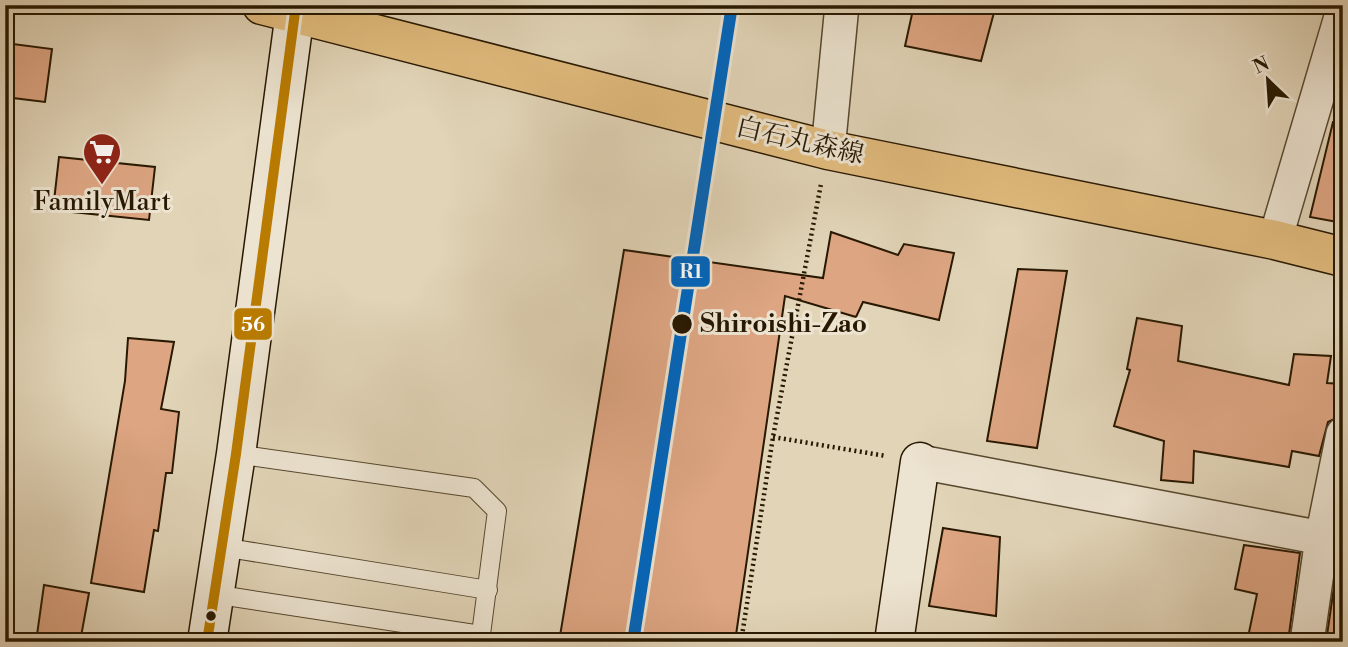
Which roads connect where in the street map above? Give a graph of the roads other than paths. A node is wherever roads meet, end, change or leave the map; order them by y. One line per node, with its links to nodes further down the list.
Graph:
1 (842, 5): 4 (street)
2 (284, 8): 4 (main road, 白石丸森線); 8 (street)
3 (1343, 10): 5 (street)
4 (828, 150): 5 (main road, 白石丸森線)
5 (1275, 240): 6 (main road, 白石丸森線)
6 (1343, 257)
7 (1343, 434): 10 (street)
8 (236, 454): 11 (street); 12 (lane)
9 (920, 462): 10 (street); 16 (street)
10 (1322, 538): 17 (street)
11 (222, 547): 12 (lane); 13 (street)
12 (488, 590): 14 (lane)
13 (214, 594): 14 (lane); 15 (street)
14 (480, 638)
15 (214, 641)
16 (894, 642)
17 (1307, 642)

